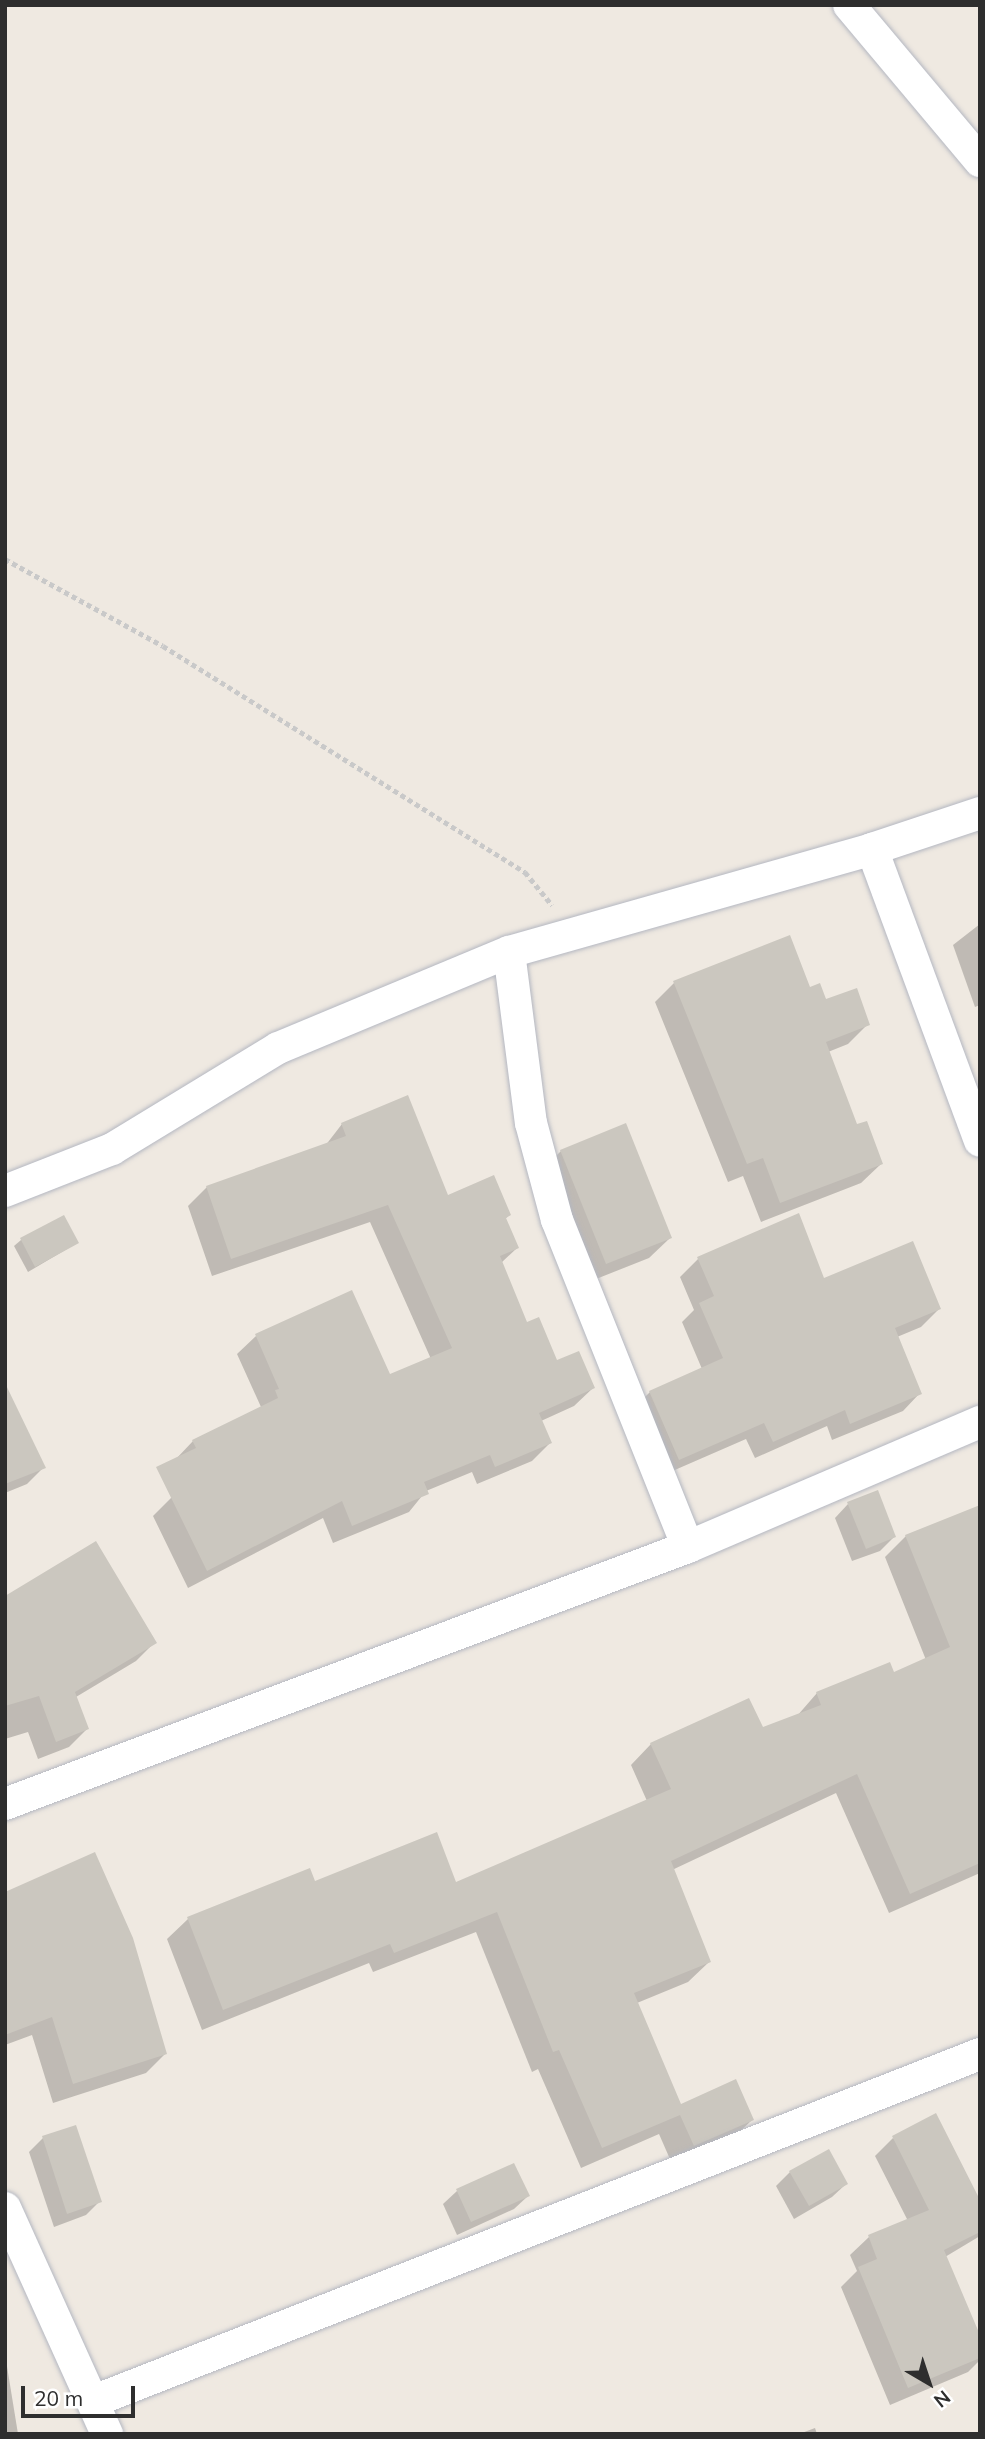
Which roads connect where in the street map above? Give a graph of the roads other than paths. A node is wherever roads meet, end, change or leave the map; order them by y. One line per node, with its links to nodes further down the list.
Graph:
1 (849, 5): 2 (street)
2 (980, 162)
3 (980, 813): 4 (street)
4 (872, 849): 5 (street); 6 (street)
5 (509, 952): 7 (street); 9 (street)
6 (980, 1141)
7 (5, 1191)
8 (980, 1422): 9 (street)
9 (688, 1547): 10 (street)
10 (5, 1804)
11 (980, 2054): 13 (street)
12 (5, 2208): 13 (street)
13 (94, 2401): 14 (street)
14 (107, 2434)

